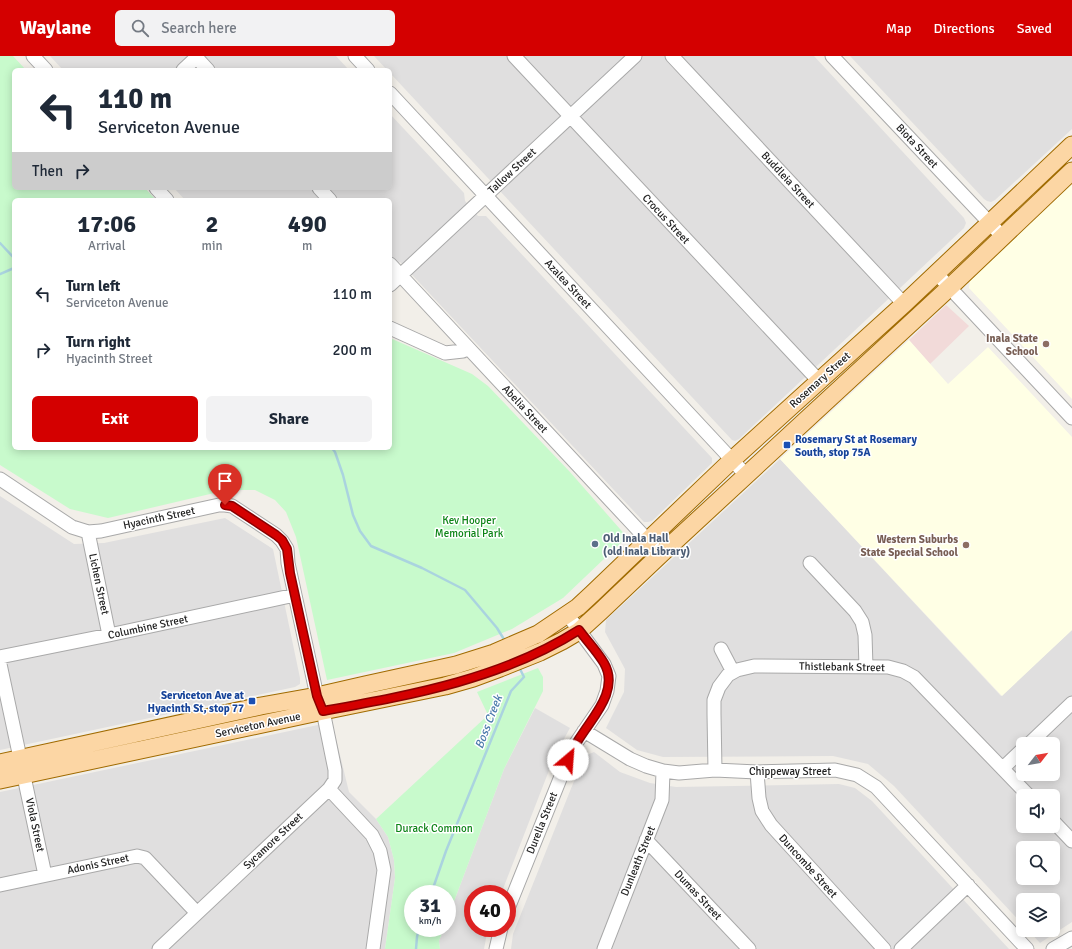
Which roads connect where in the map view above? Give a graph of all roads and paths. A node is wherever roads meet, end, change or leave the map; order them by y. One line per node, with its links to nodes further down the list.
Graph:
1 (33, 56): 8 (street)
2 (196, 56): 9 (street); 10 (street)
3 (355, 56): 11 (street)
4 (514, 56): 13 (street, Crocus Street)
5 (635, 56): 13 (street, Tallow Street)
6 (672, 56): 28 (street, Buddleia Street)
7 (832, 56): 21 (street, Biota Street)
8 (44, 68)
9 (185, 68)
10 (206, 68)
11 (366, 68)
12 (392, 95): 18 (street, Azalea Street)
13 (570, 116): 18 (street, Tallow Street); 33 (street, Crocus Street)
14 (1072, 145): 21 (main road, Rosemary Street)
15 (1072, 171): 22 (main road, Rosemary Street)
16 (158, 190): 19 (street)
17 (321, 190): 20 (street)
18 (486, 195): 25 (street, Tallow Street); 35 (street, Azalea Street)
19 (165, 198)
20 (328, 198)
21 (989, 223): 22 (street, Biota Street); 24 (main road, Rosemary Street)
22 (1003, 237): 27 (main road, Rosemary Street)
23 (392, 266): 25 (street, Abelia Street)
24 (936, 273): 27 (street); 28 (main road, Rosemary Street)
25 (400, 275): 26 (street, Tallow Street); 30 (street, Abelia Street)
26 (392, 283)
27 (950, 288): 34 (street); 36 (main road, Rosemary Street)
28 (904, 304): 33 (main road, Rosemary Street)
29 (392, 329): 31 (street)
30 (456, 334): 31 (street); 32 (street, Abelia Street)
31 (435, 348): 32 (street)
32 (468, 348): 39 (street, Abelia Street)
33 (819, 381): 35 (main road, Rosemary Street)
34 (1072, 418)
35 (732, 460): 36 (street, Azalea Street); 39 (main road, Rosemary Street)
36 (746, 475): 40 (main road, Rosemary Street)
37 (0, 479): 38 (street, Hyacinth Street)
38 (88, 532): 42 (street, Hyacinth Street); 45 (street, Lichen Street)
39 (648, 540): 40 (street, Abelia Street); 43 (main road, Rosemary Street)
40 (661, 554): 44 (main road, Rosemary Street)
41 (810, 563): 50 (street)
42 (295, 595): 45 (street, Columbine Street); 53 (street, Hyacinth Street)
43 (567, 614): 44 (street, Durella Street); 47 (main road, Serviceton Avenue)
44 (579, 630): 47 (main road, Serviceton Avenue); 54 (street, Durella Street)
45 (109, 635): 48 (street, Columbine Street)
46 (721, 649): 51 (street)
47 (520, 651): 53 (main road, Serviceton Avenue)
48 (0, 657)
49 (0, 664): 58 (street, Viola Street)
50 (866, 667): 51 (street, Thistlebank Street); 59 (street, Thistlebank Street)
51 (733, 672): 60 (street)
52 (1072, 703): 55 (street)
53 (320, 704): 58 (main road, Serviceton Avenue); 64 (street, Sycamore Street)
54 (584, 731): 61 (street, Chippeway Street); 72 (street, Durella Street)
55 (1036, 737)
56 (1016, 756): 59 (street)
57 (0, 763): 58 (main road, Serviceton Avenue)
58 (22, 767): 63 (main road, Serviceton Avenue); 69 (street, Viola Street)
59 (1003, 768): 65 (street, Thistlebank Street)
60 (714, 770): 61 (street, Chippeway Street); 62 (street, Chippeway Street)
61 (663, 771): 67 (street, Dunleath Street)
62 (757, 772): 71 (street, Chippeway Street); 81 (street, Duncombe Street)
63 (0, 780)
64 (329, 789): 73 (street, Sycamore Street); 77 (street)
65 (1022, 789)
66 (1060, 828): 68 (street)
67 (646, 840): 79 (street, Dunleath Street); 80 (street, Dumas Street)
68 (1072, 841)
69 (45, 875): 70 (street, Adonis Street); 73 (street, Adonis Street)
70 (0, 885)
71 (968, 885): 82 (street); 83 (street, Chippeway Street)
72 (516, 889)
73 (197, 913): 76 (street, Sycamore Street)
74 (498, 937): 78 (street)
75 (1072, 938): 84 (street)
76 (159, 949)
77 (374, 949)
78 (496, 949)
79 (604, 949)
80 (749, 949)
81 (884, 949)
82 (901, 949)
83 (1027, 949)
84 (1054, 949)

